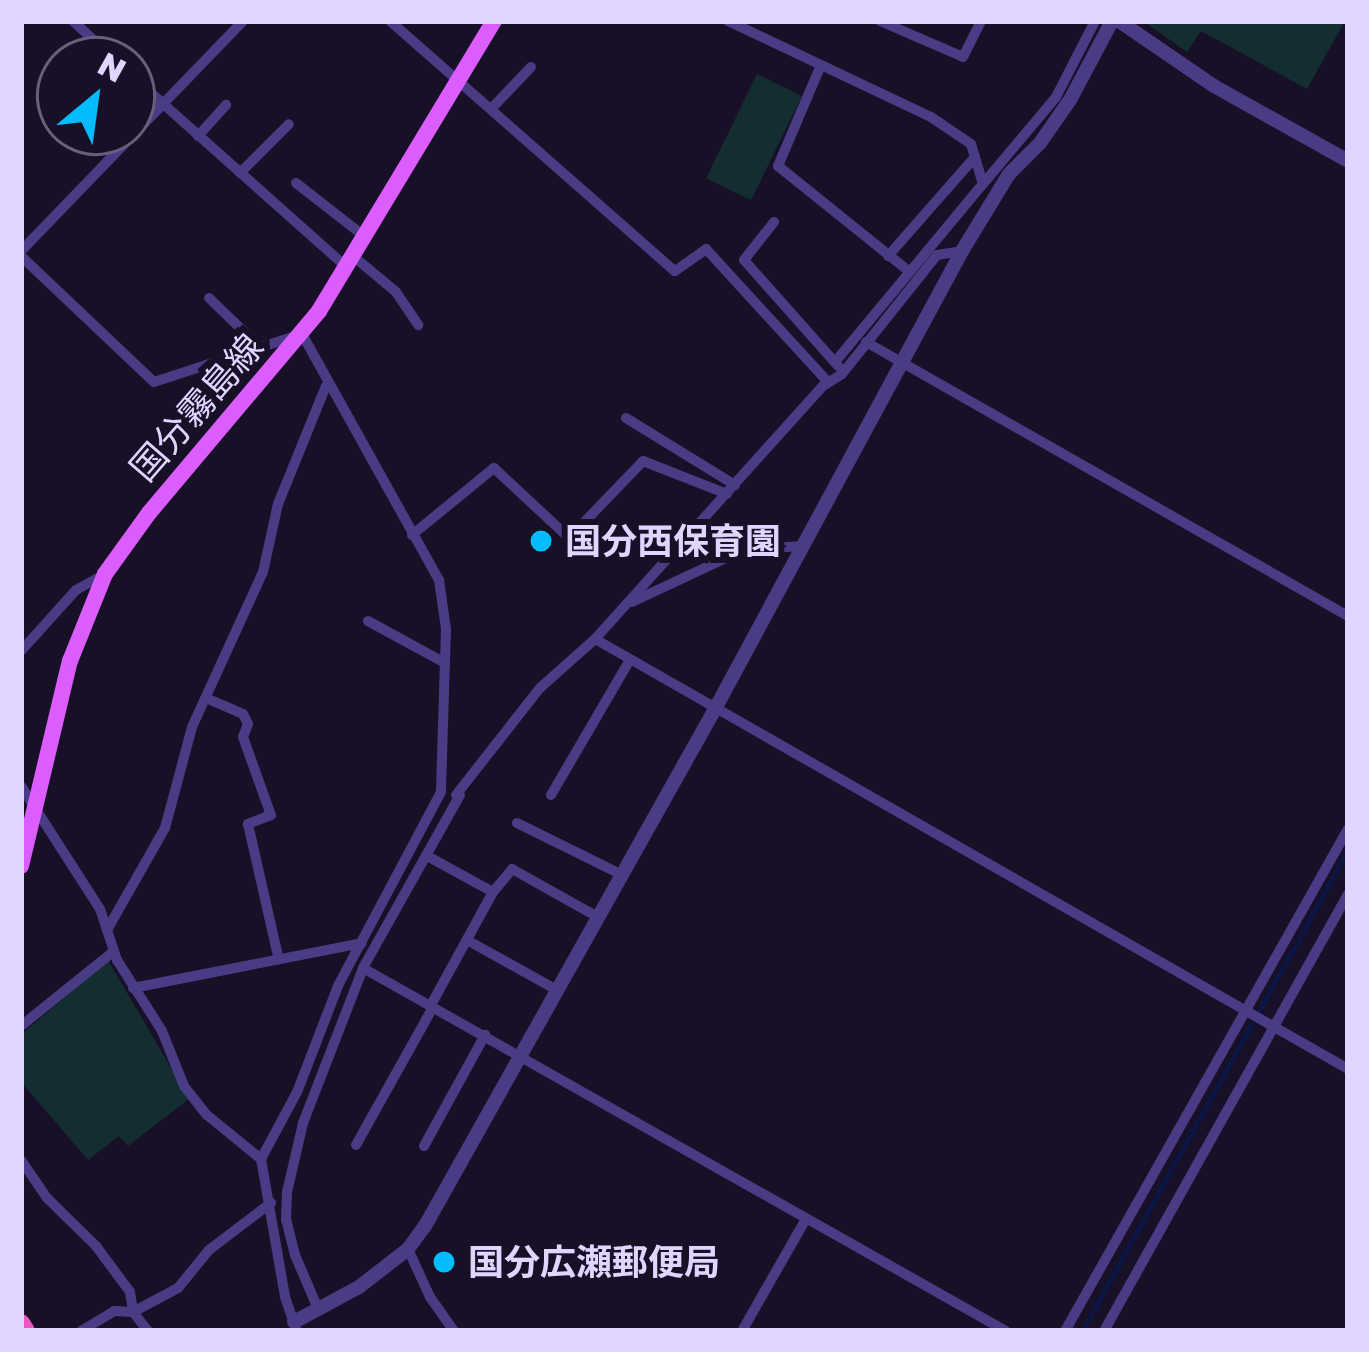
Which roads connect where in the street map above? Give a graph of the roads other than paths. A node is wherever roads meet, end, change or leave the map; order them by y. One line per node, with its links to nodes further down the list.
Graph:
1 (243, 21): 15 (street)
2 (390, 21): 13 (street)
3 (494, 21): 13 (main road, 国分霧島線)
4 (728, 21): 10 (street)
5 (770, 21): 10 (street)
6 (880, 21): 7 (street)
7 (981, 21)
8 (1095, 21): 22 (street)
9 (1115, 21): 21 (street); 22 (street)
10 (762, 37): 11 (street)
11 (820, 65): 20 (street); 31 (street)
12 (531, 68): 17 (street)
13 (459, 80): 17 (street); 27 (main road, 国分霧島線)
14 (156, 98): 15 (street)
15 (162, 104): 19 (street); 30 (street)
16 (226, 105): 19 (street)
17 (491, 109): 42 (street)
18 (289, 124): 23 (street)
19 (198, 136): 23 (street)
20 (975, 157): 25 (street); 31 (street)
21 (1348, 161)
22 (1006, 170): 25 (street); 28 (street)
23 (240, 173): 32 (street)
24 (296, 183): 27 (street)
25 (983, 184): 29 (street)
26 (774, 222): 39 (street)
27 (364, 236): 32 (main road, 国分霧島線)
28 (962, 250): 29 (street); 40 (street)
29 (933, 251): 33 (street); 37 (street)
30 (21, 253): 38 (street)
31 (888, 256): 33 (street)
32 (349, 261): 35 (street); 36 (main road, 国分霧島線)
33 (910, 272): 39 (street)
34 (209, 298): 38 (street)
35 (418, 325)
36 (302, 334): 38 (street); 43 (street); 48 (main road, 国分霧島線)
37 (866, 342): 40 (street); 41 (street)
38 (262, 350)
39 (835, 362): 41 (street)
40 (903, 367): 47 (street); 50 (street)
41 (842, 374): 42 (street)
42 (828, 382): 45 (street)
43 (326, 386): 46 (street); 56 (street)
44 (626, 418): 45 (street)
45 (731, 489): 46 (street); 49 (street)
46 (412, 535): 55 (street)
47 (802, 546): 49 (street); 57 (street)
48 (105, 574): 53 (street); 62 (main road, 国分霧島線)
49 (616, 613): 52 (street)
50 (1348, 616)
51 (368, 621): 55 (street)
52 (595, 639): 54 (street); 60 (street)
53 (21, 651)
54 (631, 660): 57 (street); 61 (street)
55 (446, 663): 59 (street)
56 (206, 698): 71 (street); 75 (street)
57 (715, 709): 67 (street); 80 (street)
58 (21, 785): 62 (street)
59 (441, 792): 60 (street); 73 (street)
60 (460, 795): 65 (street)
61 (551, 795)
62 (38, 807): 66 (main road, 国分霧島線); 71 (street)
63 (517, 823): 67 (street)
64 (1348, 829): 80 (street)
65 (429, 857): 68 (street); 76 (street)
66 (21, 866)
67 (622, 874): 70 (street)
68 (493, 892): 70 (street); 72 (street)
69 (1348, 894): 82 (street)
70 (598, 917): 78 (street)
71 (107, 930): 74 (street)
72 (467, 940): 78 (street); 79 (street)
73 (362, 943): 75 (street); 88 (street)
74 (114, 951): 77 (street); 81 (street)
75 (279, 959): 77 (street)
76 (363, 968): 79 (street); 94 (street)
77 (133, 988): 88 (street)
78 (557, 990): 84 (street)
79 (432, 1006): 83 (street); 86 (street)
80 (1249, 1013): 82 (street); 103 (street)
81 (21, 1026)
82 (1272, 1026): 85 (street); 104 (street)
83 (484, 1035): 84 (street); 87 (street)
84 (520, 1056): 91 (street); 92 (street)
85 (1348, 1069)
86 (356, 1145)
87 (424, 1146)
88 (261, 1159): 90 (street)
89 (21, 1160): 93 (street)
90 (272, 1203): 93 (street); 96 (street)
91 (806, 1219): 101 (street); 102 (street)
92 (408, 1250): 94 (street); 100 (street)
93 (133, 1312): 98 (street); 99 (street)
94 (320, 1312): 96 (street)
95 (21, 1323): 97 (highway)
96 (290, 1328)
97 (26, 1331)
98 (81, 1331)
99 (148, 1331)
100 (454, 1331)
101 (742, 1331)
102 (1006, 1331)
103 (1065, 1331)
104 (1104, 1331)

